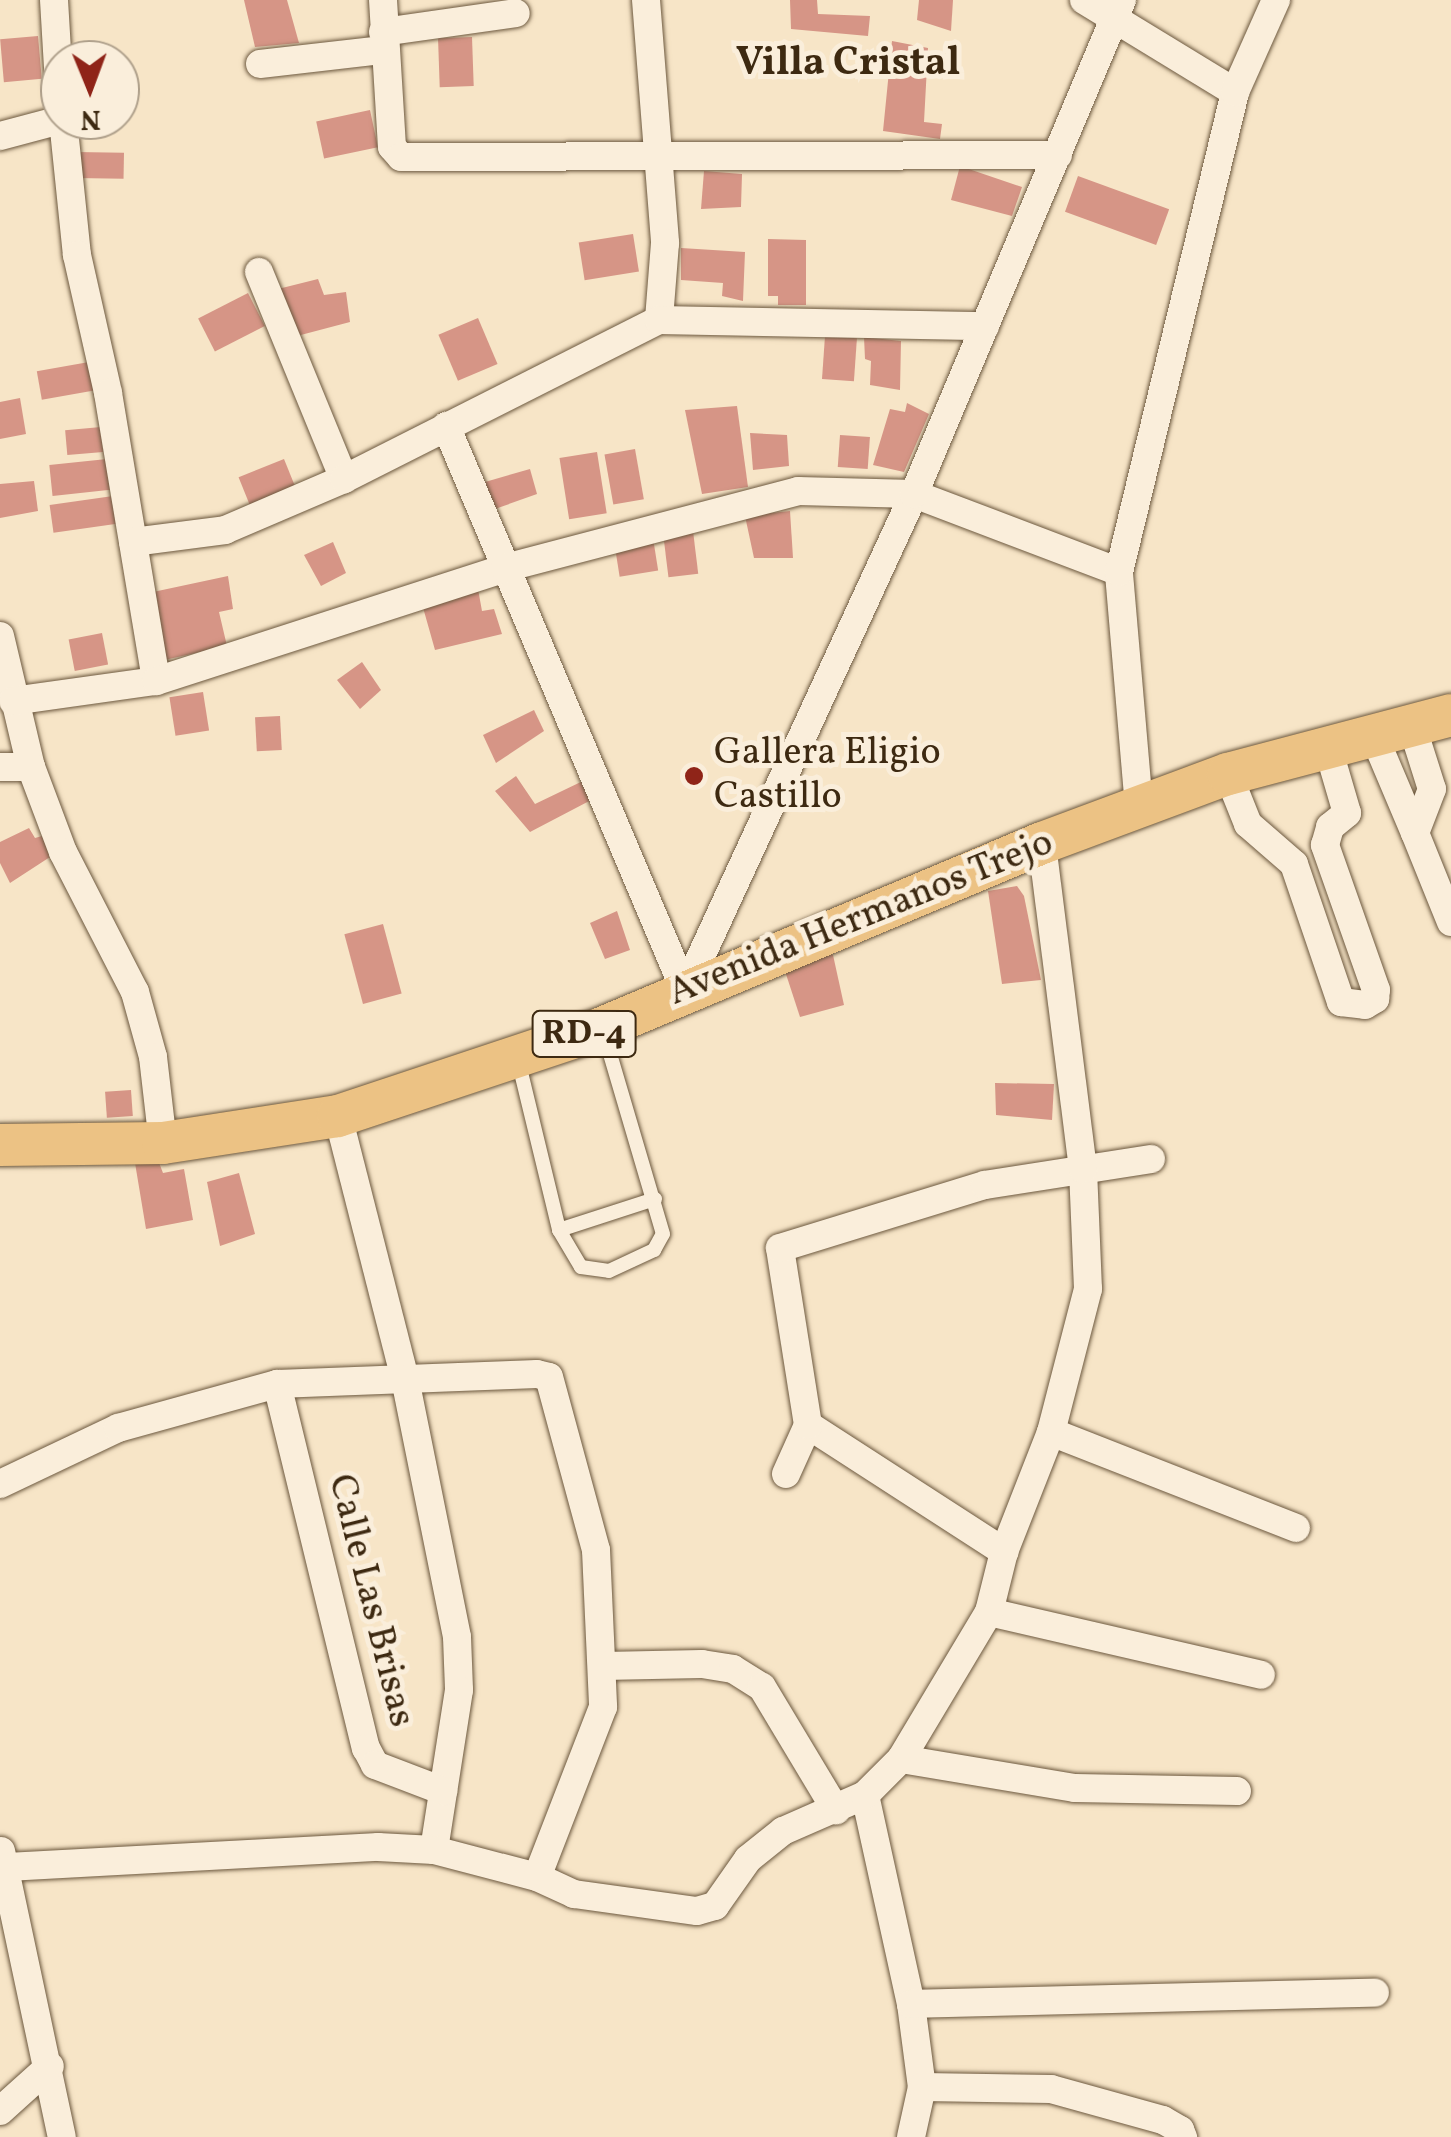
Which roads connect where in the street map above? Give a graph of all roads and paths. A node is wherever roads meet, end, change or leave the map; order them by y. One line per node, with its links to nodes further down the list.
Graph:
1 (54, 0): 8 (street)
2 (384, 0): 9 (street)
3 (646, 0): 15 (street)
4 (1084, 0): 6 (street)
5 (1276, 0): 11 (street)
6 (1118, 9): 11 (street); 16 (street)
7 (516, 13): 9 (street)
8 (56, 40)
9 (384, 41): 10 (street); 15 (street)
10 (260, 64)
11 (1234, 92): 25 (street)
12 (40, 126): 13 (street)
13 (0, 136)
14 (64, 140): 23 (street)
15 (658, 153): 16 (street); 18 (street)
16 (1058, 154): 19 (street)
17 (260, 272): 21 (street)
18 (658, 320): 19 (street); 20 (street)
19 (985, 326): 22 (street)
20 (446, 426): 21 (street); 24 (street)
21 (344, 479): 23 (street)
22 (914, 494): 24 (street); 25 (street); 40 (street)
23 (134, 542): 27 (street)
24 (505, 568): 27 (street); 40 (street)
25 (1119, 572): 34 (street)
26 (0, 636): 28 (street)
27 (156, 681): 28 (street)
28 (14, 701): 32 (street)
29 (1412, 726): 30 (main road, RD-4); 35 (street); 35 (street)
30 (1328, 748): 33 (main road, RD-4); 37 (street)
31 (0, 767): 32 (street)
32 (31, 767): 44 (street)
33 (1228, 774): 34 (main road, RD-4); 38 (street)
34 (1140, 807): 36 (main road, Avenida Hermanos Trejo / RD-4)
35 (1415, 833): 39 (street)
36 (1042, 843): 40 (main road, Avenida Hermanos Trejo / RD-4); 47 (street)
37 (1329, 858): 38 (street); 38 (street)
38 (1294, 864)
39 (1451, 922)
40 (685, 991): 41 (main road, Avenida Hermanos Trejo / RD-4)
41 (602, 1028): 42 (main road, Avenida Hermanos Trejo / RD-4); 48 (lane)
42 (518, 1058): 43 (main road, Avenida Hermanos Trejo / RD-4); 49 (lane)
43 (338, 1116): 44 (main road, Avenida Hermanos Trejo / RD-4); 50 (street)
44 (164, 1143): 45 (main road, Avenida Hermanos Trejo / RD-4)
45 (0, 1146)
46 (1151, 1158): 47 (street)
47 (1083, 1168): 52 (street); 53 (street)
48 (655, 1200): 49 (lane); 49 (lane)
49 (559, 1230)
50 (405, 1379): 51 (street); 59 (street); 63 (street)
51 (278, 1384): 55 (street); 63 (street, Calle Las Brisas)
52 (808, 1425): 54 (street); 57 (street)
53 (1051, 1432): 56 (street); 57 (street)
54 (786, 1474)
55 (0, 1484)
56 (1296, 1528)
57 (1004, 1552): 58 (street)
58 (989, 1612): 60 (street); 61 (street)
59 (603, 1666): 65 (street); 68 (street)
60 (1261, 1675)
61 (901, 1759): 62 (street); 64 (street)
62 (1237, 1791)
63 (443, 1792): 66 (street)
64 (865, 1795): 65 (street); 71 (street)
65 (836, 1810): 68 (street)
66 (434, 1850): 67 (street); 68 (street)
67 (4, 1858): 69 (street)
68 (537, 1877)
69 (7, 1904): 72 (street)
70 (1375, 1993): 71 (street)
71 (911, 2004): 73 (street)
72 (50, 2066): 74 (street); 75 (street)
73 (922, 2087): 76 (street); 77 (street)
74 (0, 2111)
75 (62, 2137)
76 (912, 2137)
77 (1183, 2137)

